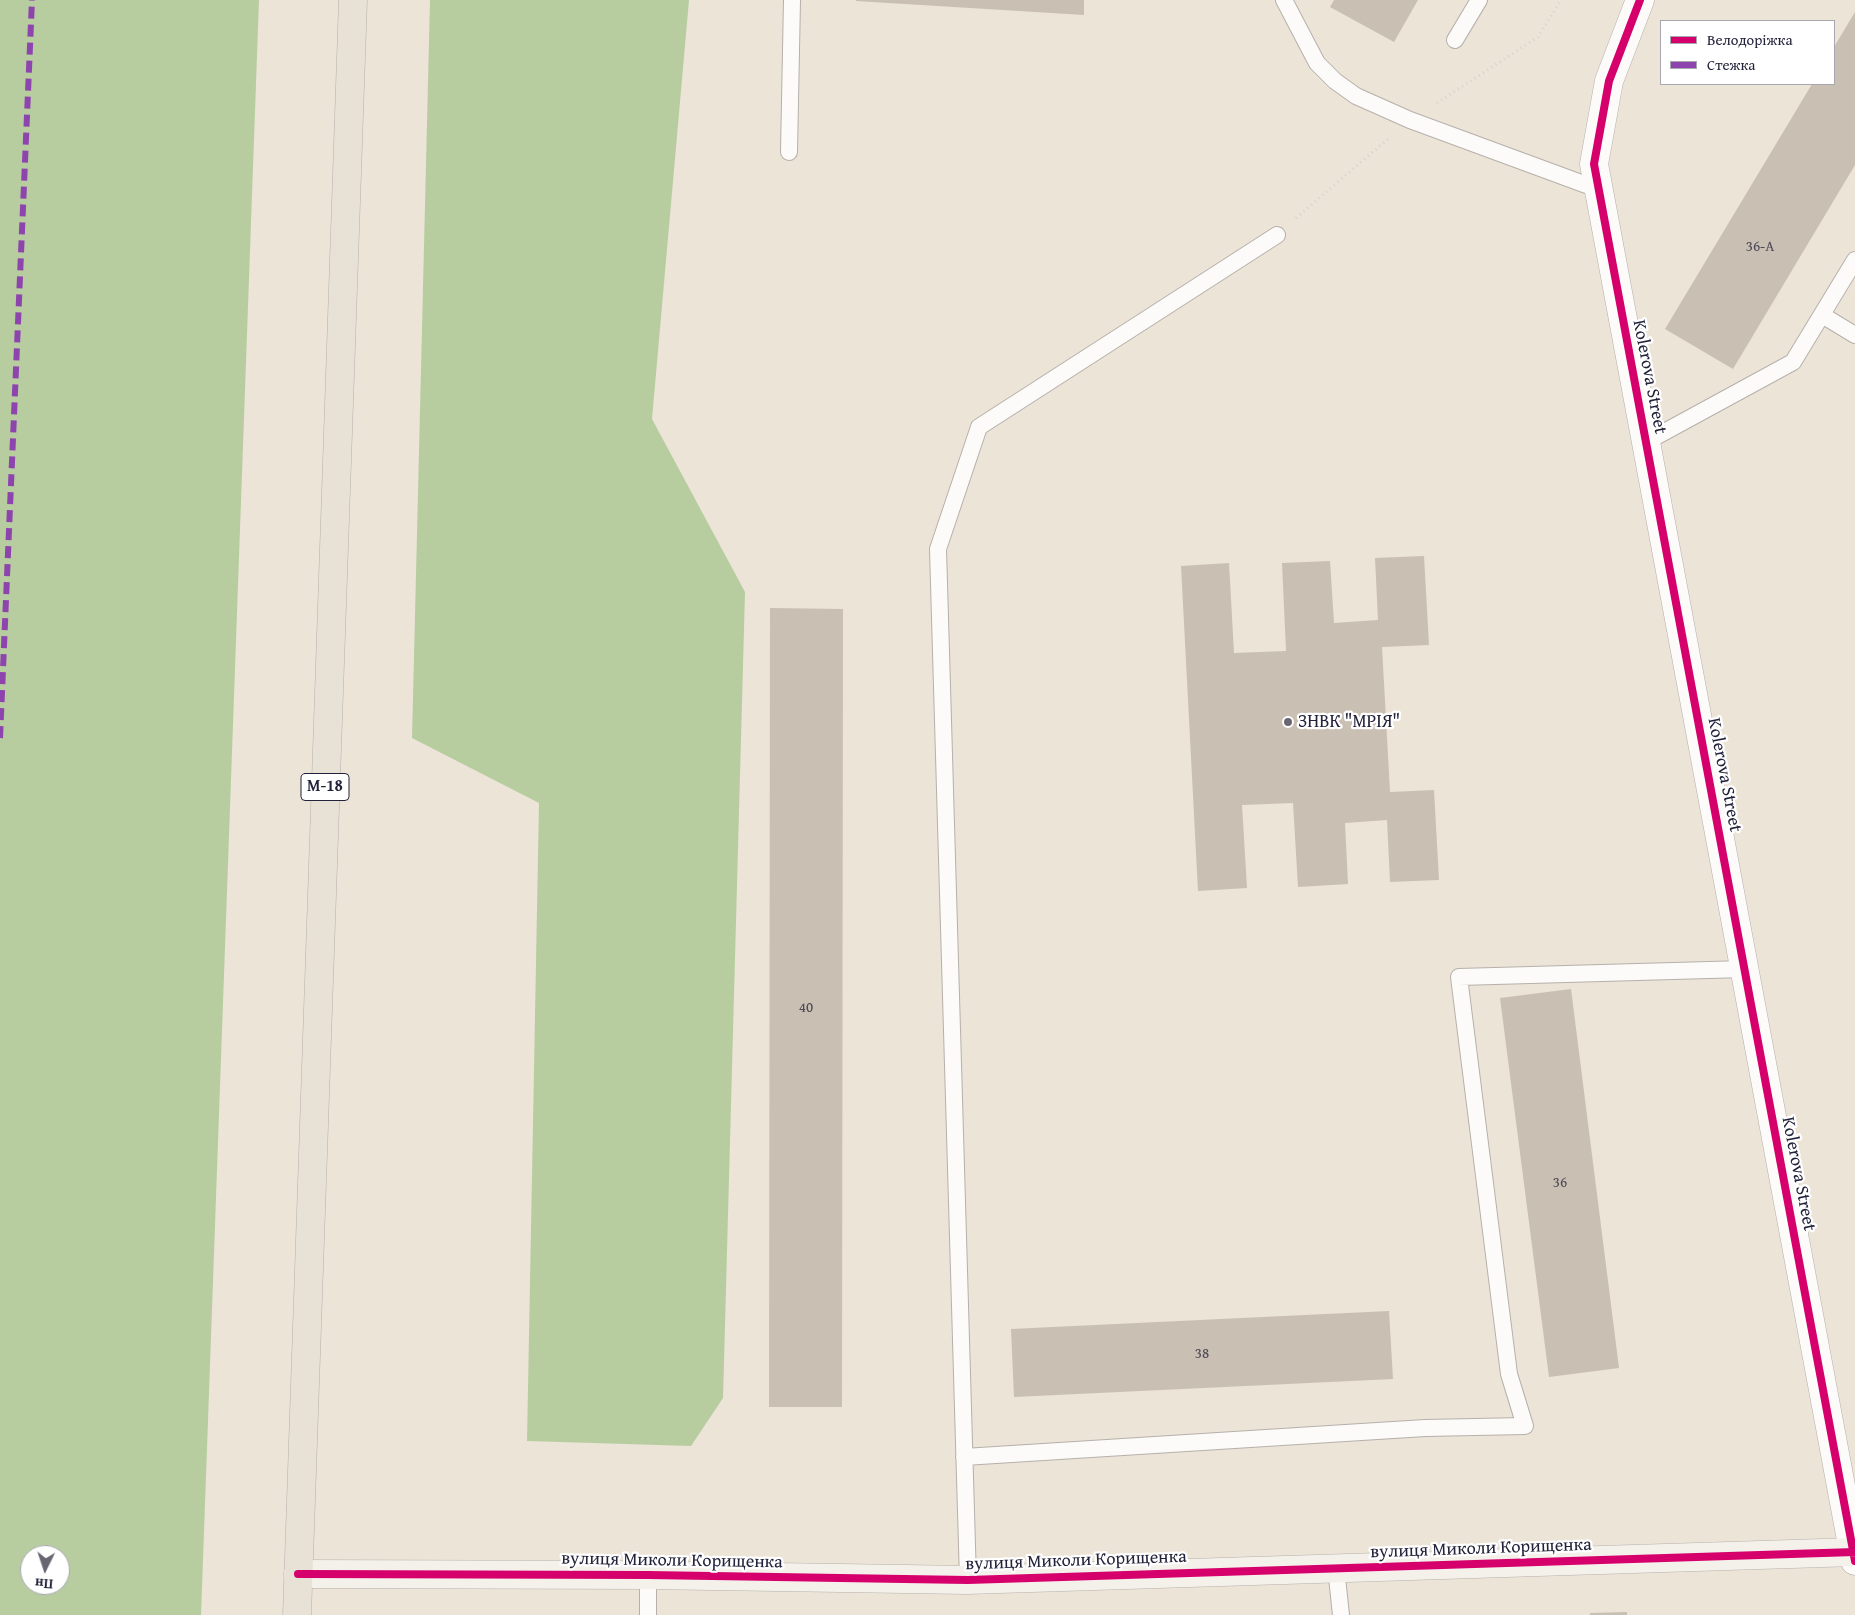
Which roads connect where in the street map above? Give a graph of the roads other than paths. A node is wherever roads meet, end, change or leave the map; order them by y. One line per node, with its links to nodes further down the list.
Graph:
1 (353, 0): 18 (highway, М-18)
2 (792, 0): 7 (lane)
3 (1284, 0): 8 (lane)
4 (1479, 0): 6 (lane)
5 (1640, 0): 8 (street, Kolerova Street)
6 (1456, 40)
7 (789, 152)
8 (1600, 190): 13 (street, Kolerova Street)
9 (1277, 235): 15 (lane)
10 (1855, 260): 11 (lane)
11 (1822, 315): 12 (lane); 13 (lane)
12 (1855, 335)
13 (1646, 442): 14 (street, Kolerova Street)
14 (1745, 969): 15 (lane); 16 (street, Kolerova Street)
15 (964, 1457): 20 (lane)
16 (1854, 1555): 17 (street, вулиця Миколи Корищенка)
17 (1336, 1568): 20 (street, вулиця Миколи Корищенка); 23 (lane)
18 (298, 1574): 19 (street, вулиця Миколи Корищенка); 21 (highway, М-18)
19 (648, 1576): 20 (street, вулиця Миколи Корищенка); 22 (lane)
20 (968, 1580)
21 (297, 1615)
22 (648, 1615)
23 (1341, 1615)

